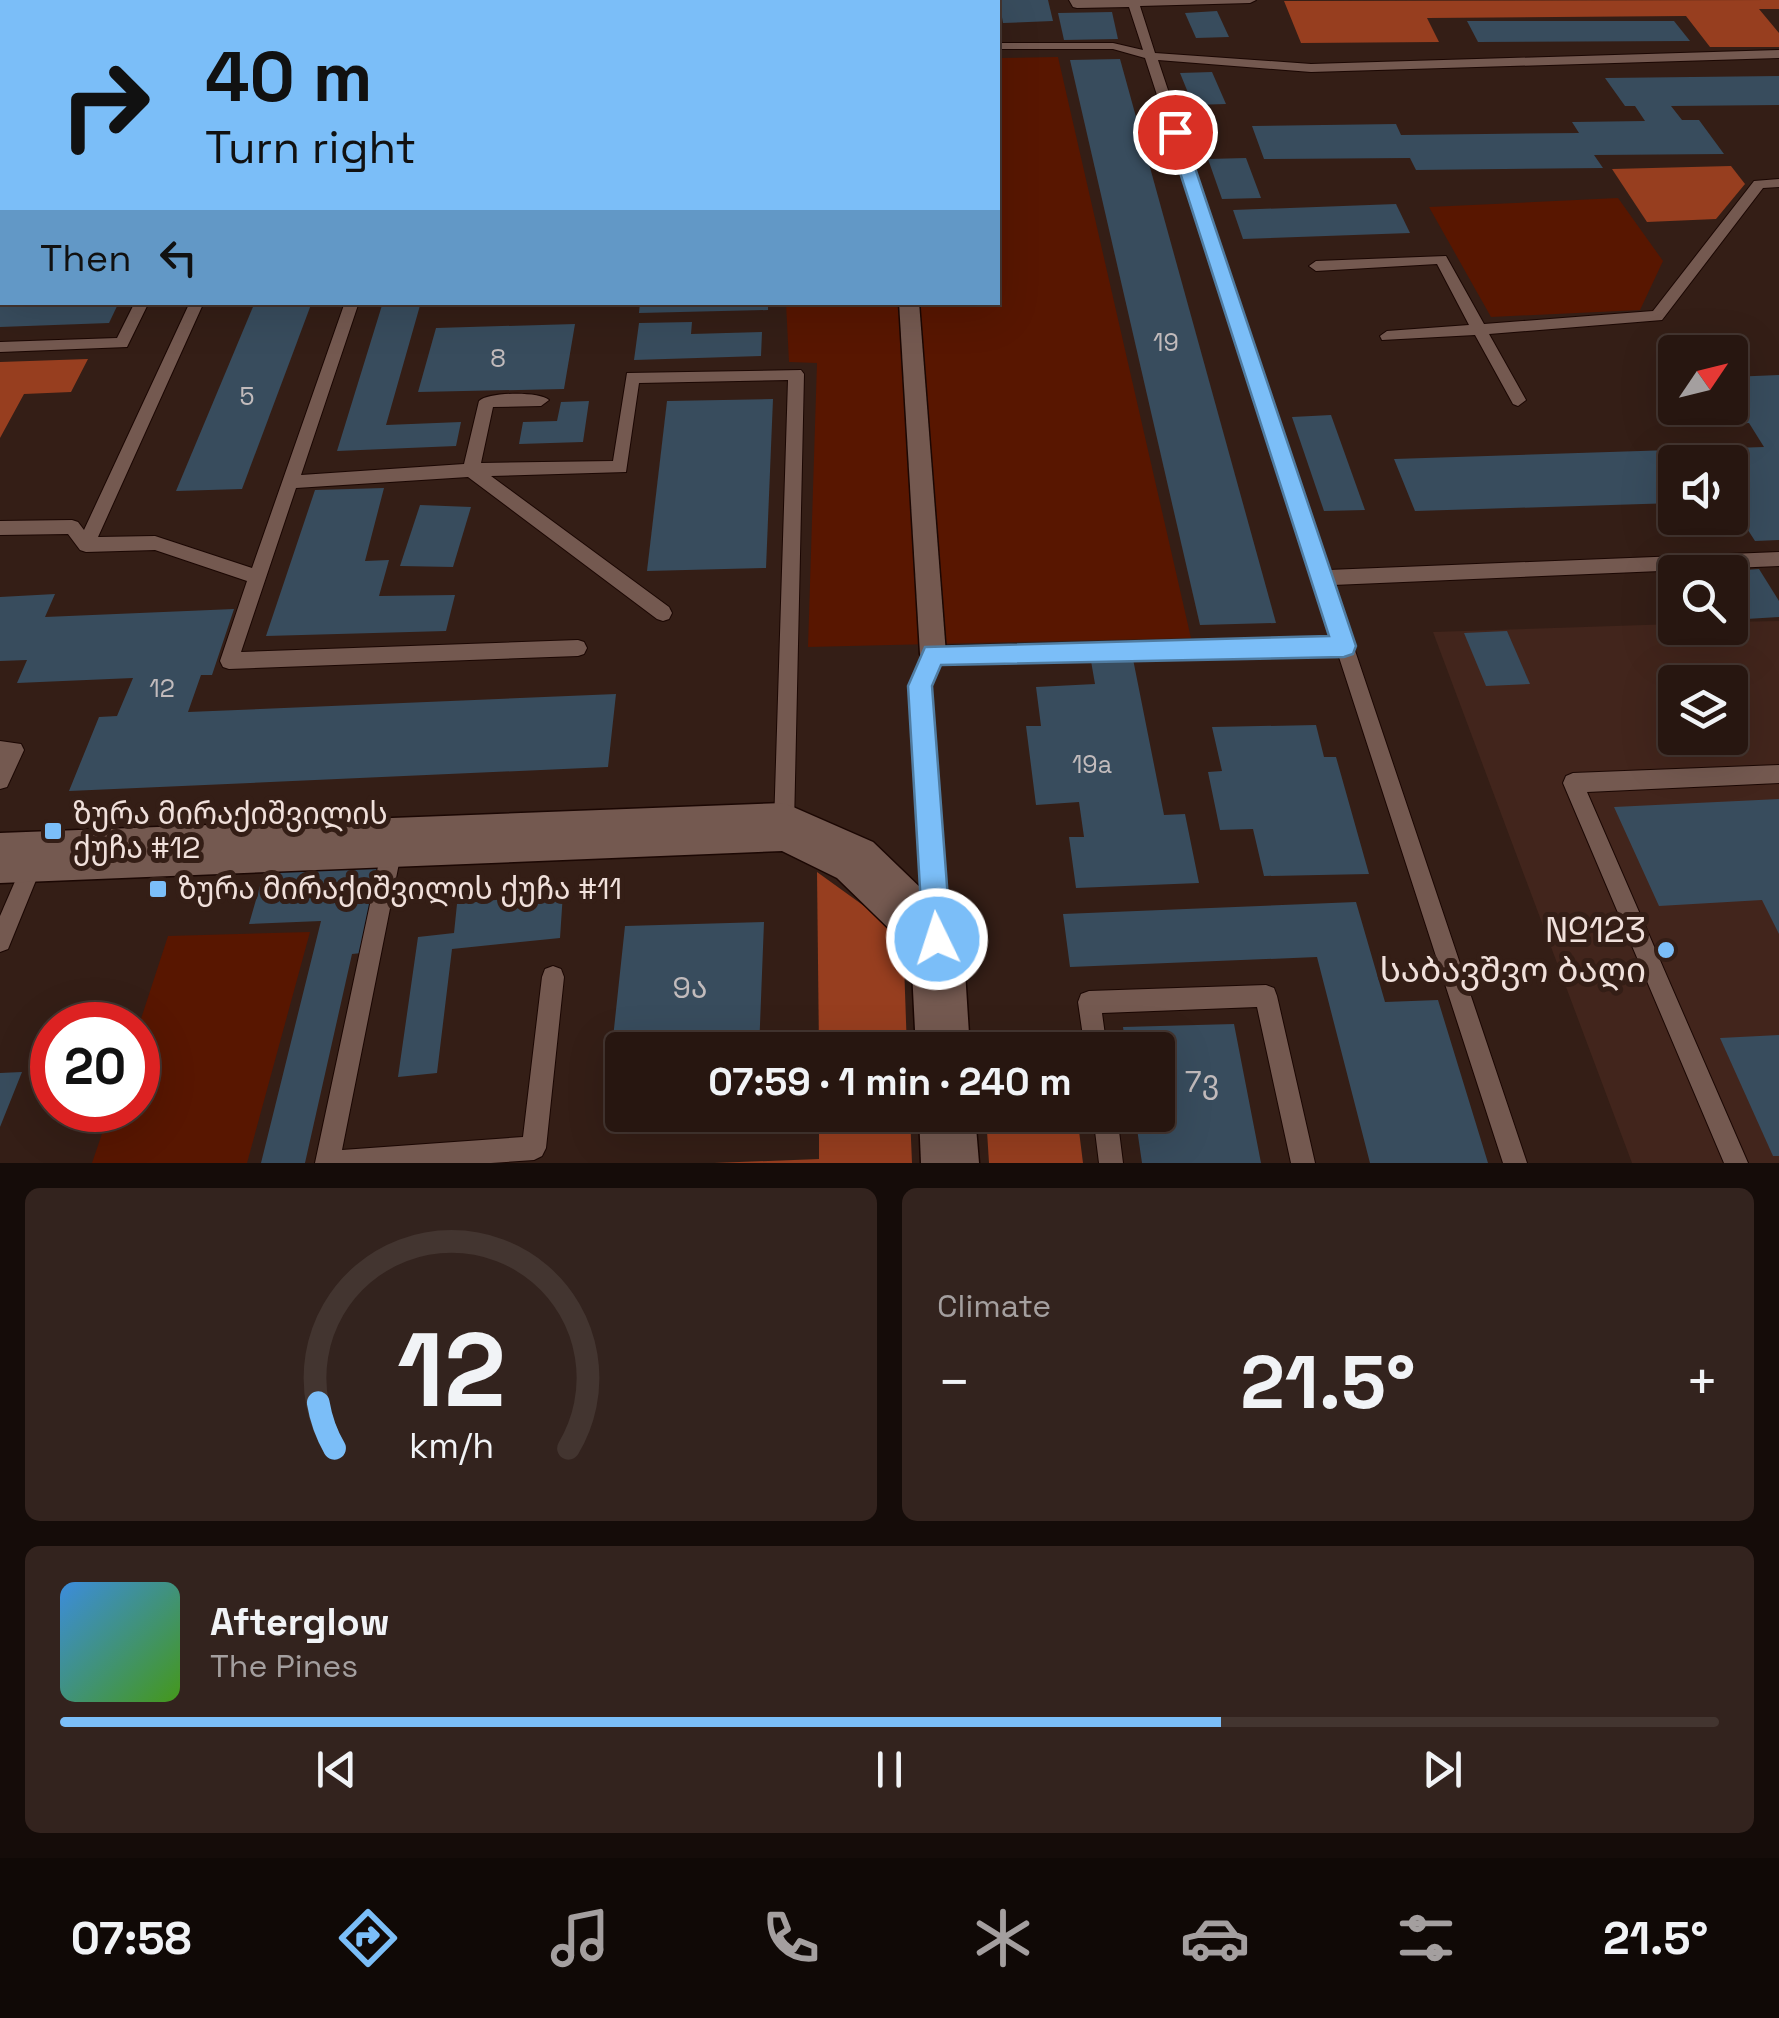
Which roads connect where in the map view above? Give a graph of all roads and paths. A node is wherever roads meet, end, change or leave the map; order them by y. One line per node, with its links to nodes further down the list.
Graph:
1 (1075, 0): 4 (lane)
2 (1231, 0): 3 (lane); 4 (lane)
3 (1250, 0)
4 (1132, 3): 7 (lane)
5 (1000, 46): 7 (lane)
6 (1779, 54): 7 (lane)
7 (1150, 56): 25 (lane)
8 (1779, 183): 14 (lane)
9 (1316, 266): 14 (lane)
10 (141, 305): 16 (lane)
11 (196, 305): 22 (lane)
12 (351, 305): 20 (lane)
13 (909, 305): 29 (street)
14 (1479, 329): 15 (lane); 18 (lane)
15 (1386, 336)
16 (0, 346)
17 (541, 400): 19 (lane)
18 (1518, 400)
19 (470, 470): 20 (lane); 26 (lane); 33 (lane)
20 (290, 482): 24 (lane)
21 (0, 528): 22 (lane)
22 (86, 544): 24 (lane)
23 (1779, 559): 25 (lane)
24 (257, 576): 28 (lane)
25 (1322, 578): 27 (lane)
26 (663, 613)
27 (1344, 646): 29 (lane); 47 (lane)
28 (578, 648)
29 (933, 654): 36 (lane)
30 (0, 750): 32 (lane)
31 (1779, 774): 48 (lane)
32 (0, 780)
33 (784, 827): 34 (street); 36 (street)
34 (393, 843): 35 (street); 43 (lane)
35 (18, 858): 37 (lane)
36 (937, 939): 39 (street)
37 (0, 941)
38 (553, 978): 43 (lane)
39 (942, 1032)
40 (1094, 1032): 46 (lane)
41 (948, 1132): 44 (street)
42 (1106, 1132): 45 (lane)
43 (327, 1163)
44 (950, 1163)
45 (1111, 1163)
46 (1304, 1163)
47 (1515, 1163)
48 (1736, 1163)

